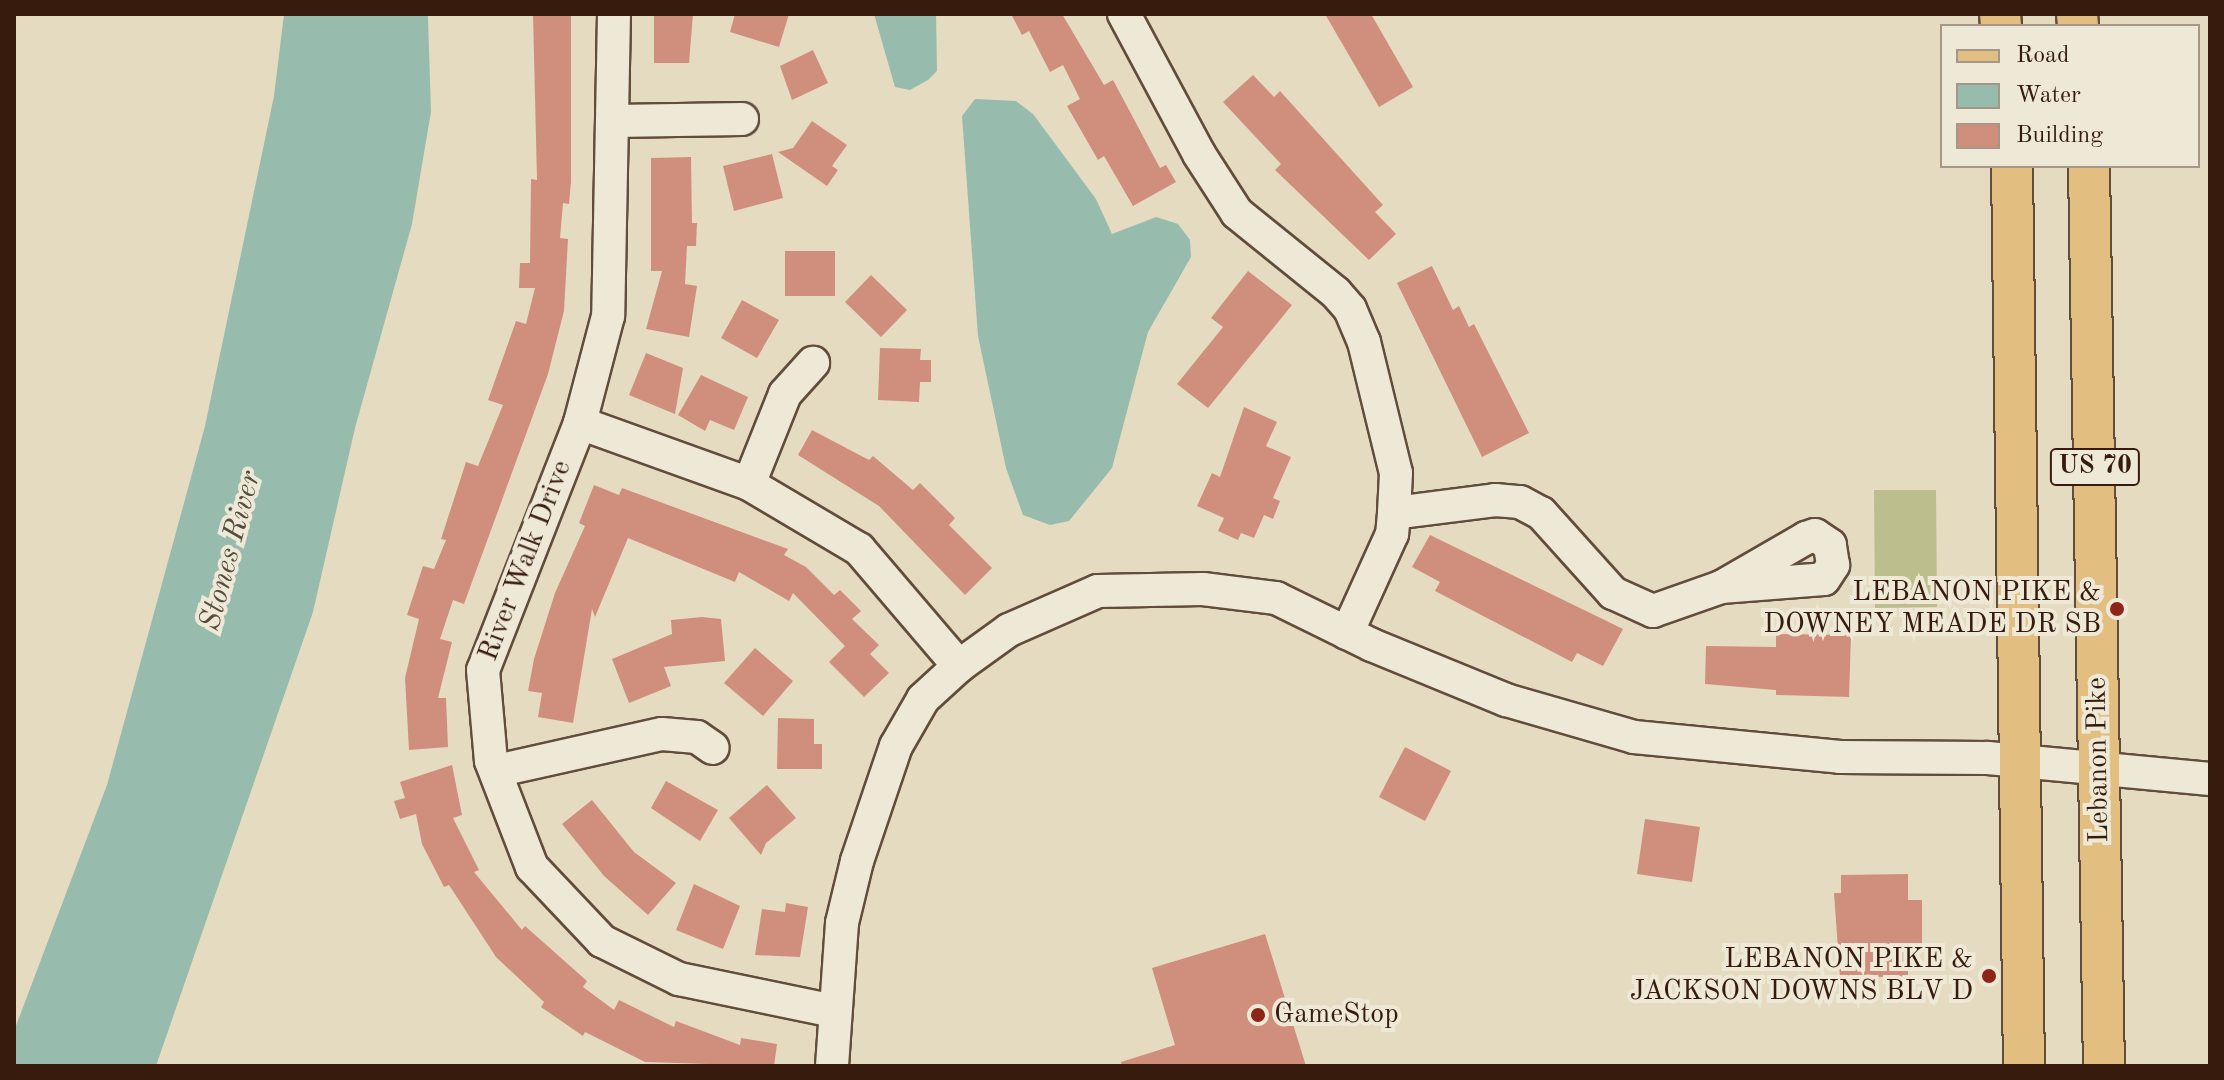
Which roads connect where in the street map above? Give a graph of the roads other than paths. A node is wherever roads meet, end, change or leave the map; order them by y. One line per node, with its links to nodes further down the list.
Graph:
1 (614, 14): 4 (street)
2 (1124, 14): 10 (street)
3 (742, 119): 4 (street)
4 (613, 121): 8 (street, River Walk Drive)
5 (2012, 168): 15 (main road, US 70)
6 (2089, 168): 16 (main road, Lebanon Pike / US 70)
7 (813, 363): 9 (street)
8 (580, 423): 9 (street); 17 (street, River Walk Drive)
9 (749, 484): 13 (street)
10 (1394, 513): 11 (street); 12 (street)
11 (1721, 587)
12 (1347, 633): 13 (street); 15 (street)
13 (959, 666): 19 (street)
14 (713, 748): 17 (street)
15 (2020, 761): 16 (street); 21 (main road, US 70)
16 (2099, 767): 18 (street); 22 (main road, Lebanon Pike / US 70)
17 (496, 771): 19 (street, River Walk Drive)
18 (2210, 779)
19 (834, 1011): 20 (street)
20 (832, 1066)
21 (2024, 1066)
22 (2104, 1066)

